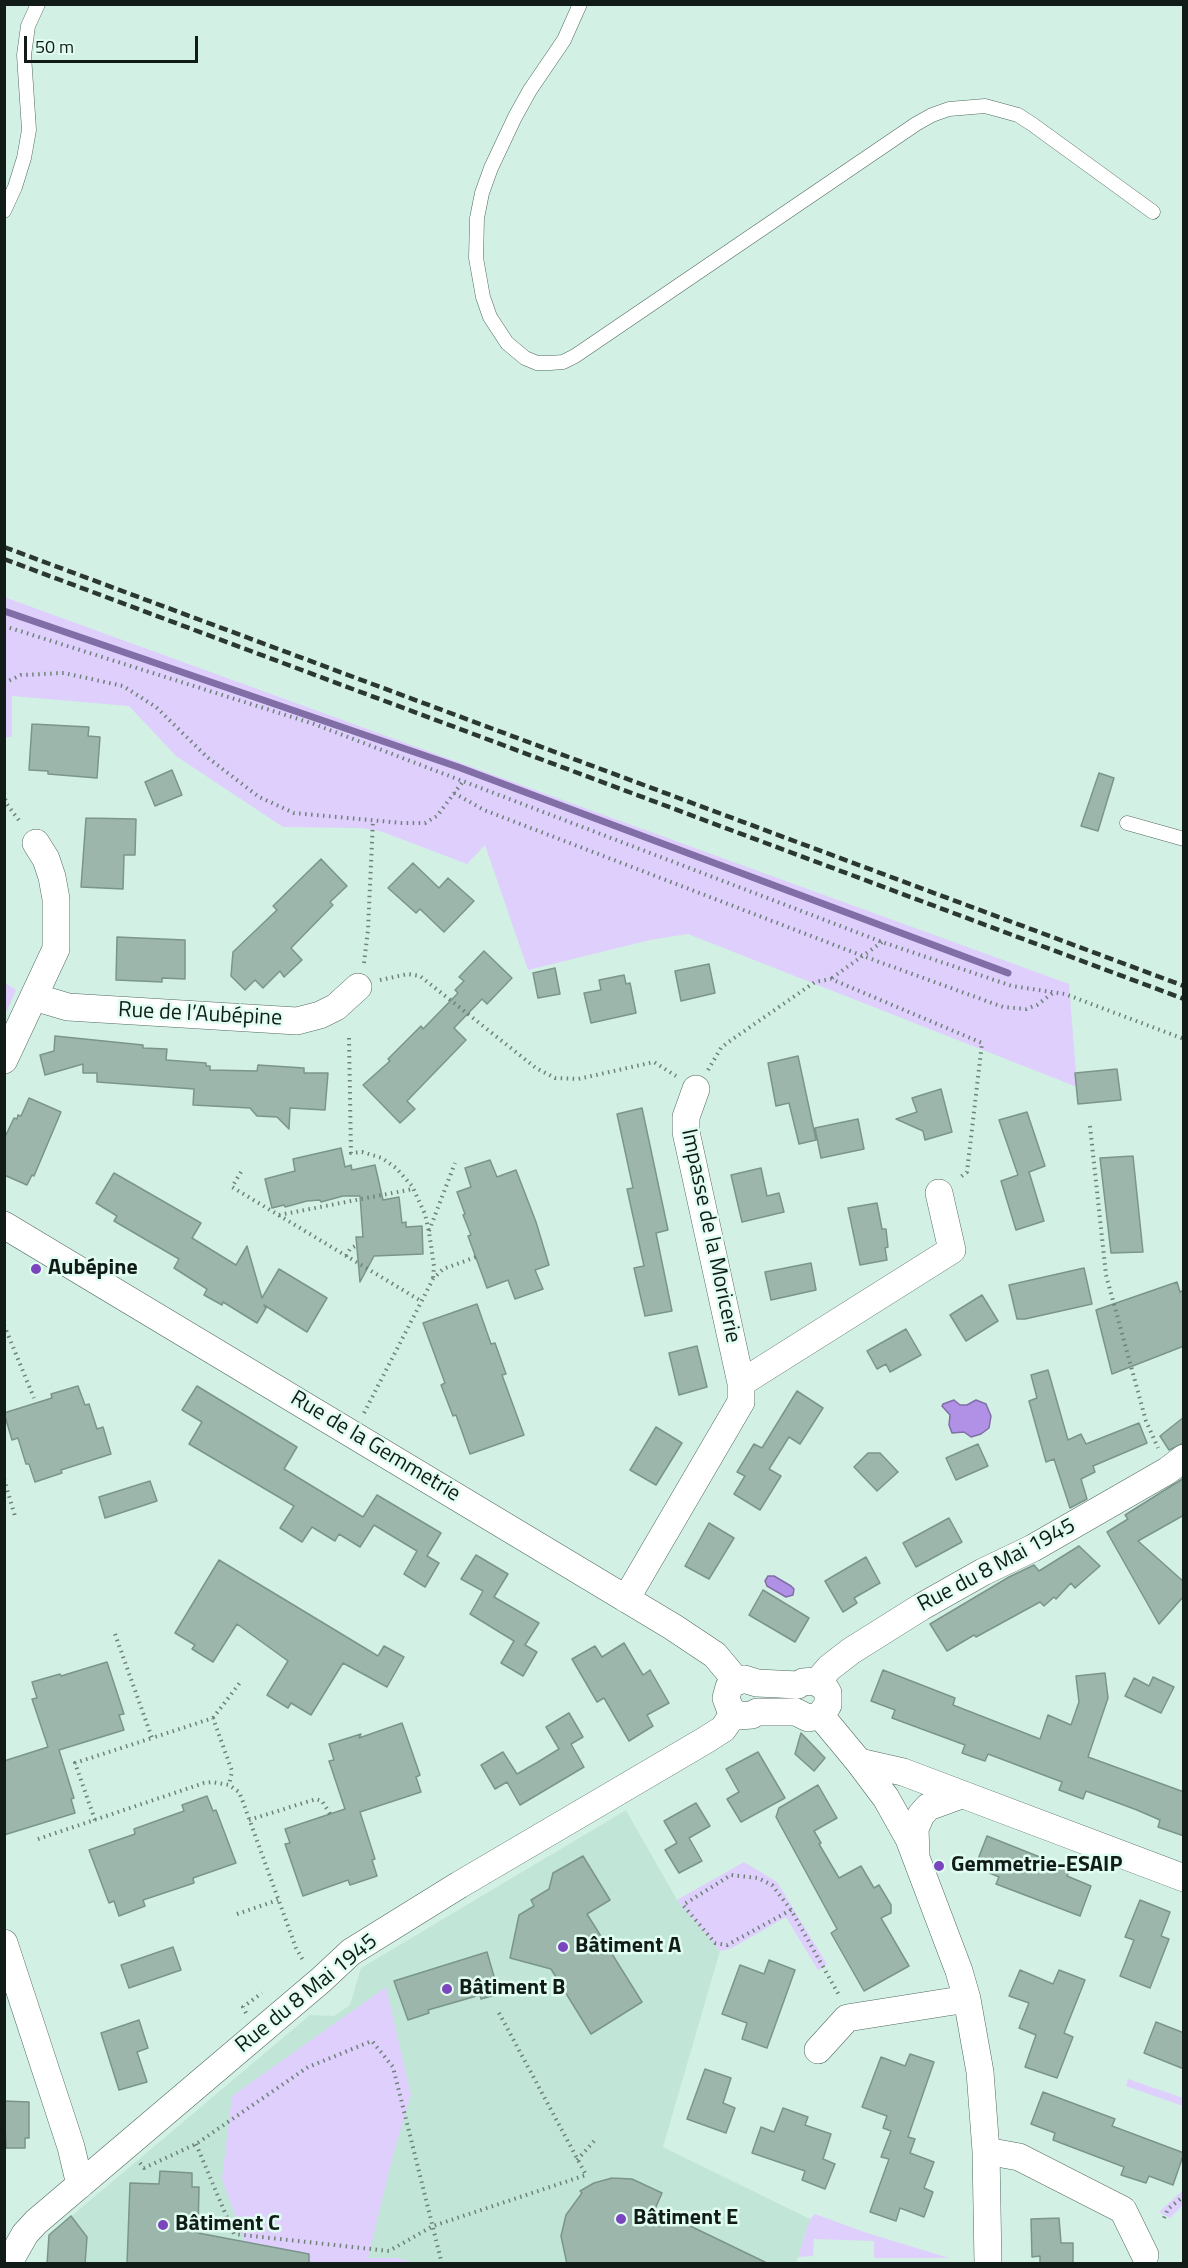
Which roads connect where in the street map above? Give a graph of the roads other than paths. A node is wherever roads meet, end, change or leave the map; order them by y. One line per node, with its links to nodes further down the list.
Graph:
1 (38, 4): 3 (lane)
2 (580, 4): 4 (lane)
3 (4, 211)
4 (1153, 212)
5 (1127, 823): 6 (lane)
6 (1184, 839)
7 (36, 843): 9 (street)
8 (358, 987): 9 (street, Rue de l’Aubépine)
9 (34, 997): 10 (street)
10 (4, 1060)
11 (696, 1089): 14 (street, Impasse de la Moricerie)
12 (939, 1193): 14 (street)
13 (4, 1225): 16 (street, Rue de la Gemmetrie)
14 (741, 1383): 16 (street, Impasse de la Moricerie)
15 (1175, 1464): 18 (street, Rue du 8 Mai 1945)
16 (626, 1599): 17 (street, Rue de la Gemmetrie)
17 (745, 1683): 18 (street); 19 (street)
18 (807, 1684): 20 (street)
19 (746, 1713): 20 (street); 29 (street, Rue du 8 Mai 1945)
20 (808, 1714): 21 (street)
21 (860, 1762): 22 (street); 23 (street)
22 (961, 1795): 23 (street); 24 (street)
23 (916, 1855): 26 (street)
24 (1184, 1878)
25 (4, 1944): 29 (street)
26 (967, 1999): 27 (street); 28 (street)
27 (818, 2050)
28 (986, 2151): 30 (street); 32 (street)
29 (80, 2185): 31 (street, Rue du 8 Mai 1945)
30 (1145, 2255)
31 (6, 2263)
32 (988, 2264)

